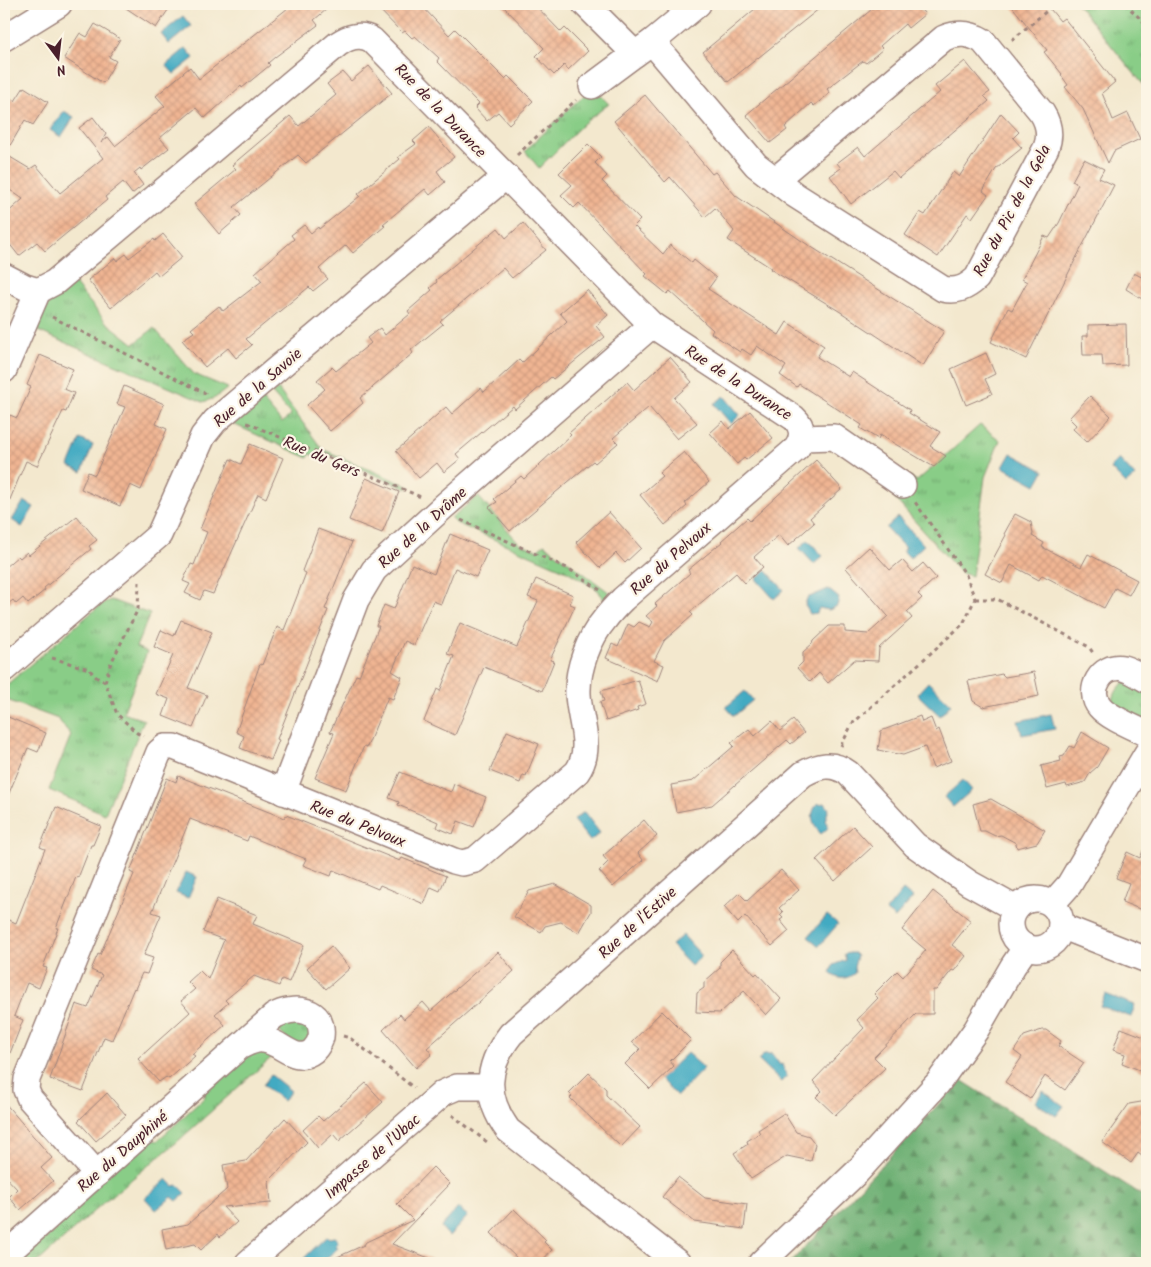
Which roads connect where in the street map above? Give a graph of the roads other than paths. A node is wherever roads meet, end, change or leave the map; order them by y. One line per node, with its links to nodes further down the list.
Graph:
1 (59, 4): 4 (street)
2 (585, 4): 5 (street, Rue du Pic de la Gela)
3 (698, 4): 5 (street)
4 (4, 37)
5 (643, 48): 6 (street); 8 (street, Rue du Pic de la Gela)
6 (592, 86)
7 (506, 176): 10 (street, Rue de la Durance); 11 (street, Rue de la Durance); 15 (street, Rue de la Savoie)
8 (775, 180): 8 (street, Rue du Pic de la Gela)
9 (4, 276): 10 (street)
10 (34, 301): 12 (street)
11 (652, 325): 13 (street, Rue de la Durance); 19 (street, Rue de la Drôme)
12 (4, 370)
13 (802, 438): 14 (street, Rue de la Durance); 19 (street, Rue du Pelvoux)
14 (903, 485)
15 (4, 669)
16 (1147, 680): 17 (street)
17 (1147, 734)
18 (1147, 754): 21 (street)
19 (283, 792): 26 (street, Rue du Pelvoux)
20 (1016, 909): 21 (street); 22 (street); 25 (street, Rue de l'Estive)
21 (1056, 915): 22 (street); 23 (street)
22 (1026, 947): 30 (street)
23 (1147, 960)
24 (241, 1046): 24 (street, Rue du Dauphiné); 26 (street, Rue du Dauphiné)
25 (490, 1087): 28 (street, Impasse de l'Ubac); 29 (street, Rue de l'Estive)
26 (97, 1174): 27 (street, Rue du Dauphiné)
27 (4, 1256)
28 (259, 1259)
29 (678, 1263)
30 (761, 1263)

